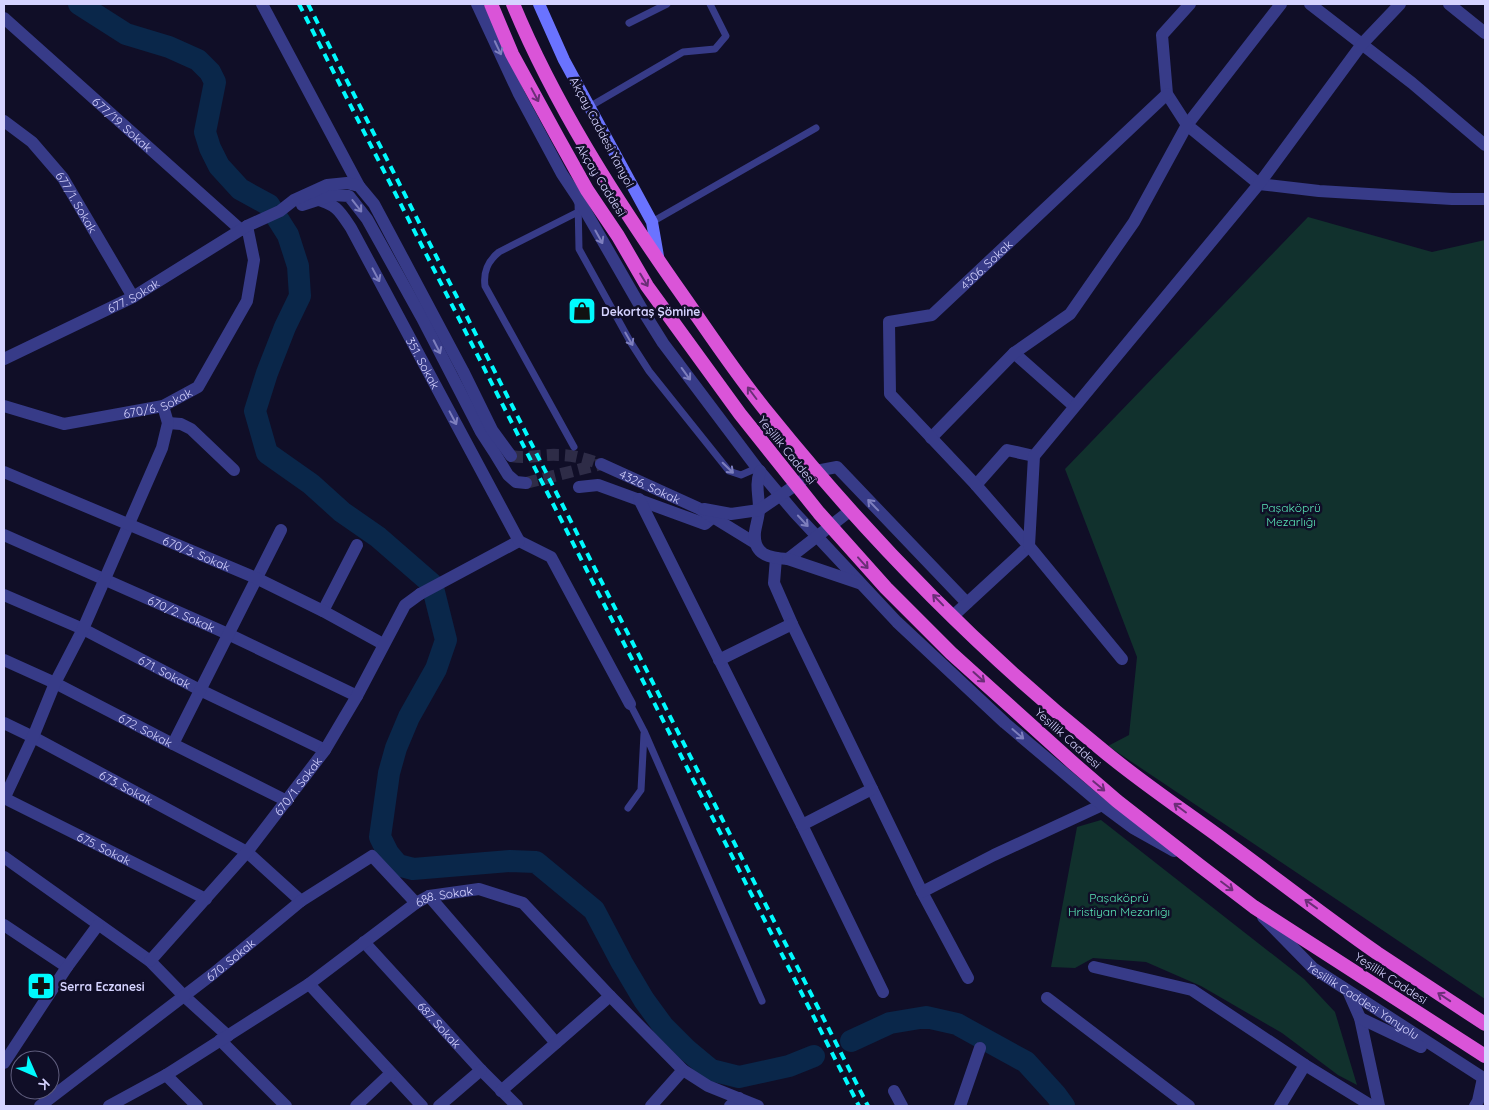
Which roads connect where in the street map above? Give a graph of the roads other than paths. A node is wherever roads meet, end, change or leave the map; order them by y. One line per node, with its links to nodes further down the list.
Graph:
1 (262, 4): 24 (street)
2 (477, 4): 27 (street, one-way to 27)
3 (492, 4): 36 (highway, Akçay Caddesi, one-way to 36)
4 (513, 4): 31 (highway, Akçay Caddesi)
5 (539, 4): 18 (main road, Akçay Caddesi Yanyol)
6 (667, 4): 14 (lane)
7 (710, 4): 18 (lane)
8 (1190, 4): 17 (street)
9 (1281, 4): 20 (street)
10 (1310, 4): 16 (street)
11 (1400, 4): 16 (street)
12 (1449, 4): 15 (street)
13 (4, 18): 30 (street, 677/19. Sokak)
14 (629, 23)
15 (1485, 33)
16 (1362, 44): 22 (street); 23 (street)
17 (1167, 94): 20 (street); 41 (street, 4306. Sokak)
18 (589, 107): 29 (main road, Akçay Caddesi Yanyol)
19 (4, 121): 32 (street, 677/1. Sokak)
20 (1188, 125): 23 (street); 33 (street)
21 (816, 128): 29 (lane)
22 (1485, 145)
23 (1259, 184): 25 (street); 39 (street)
24 (359, 186): 28 (street); 43 (street)
25 (1485, 199)
26 (315, 200): 28 (street, 351. Sokak); 50 (street, 351. Sokak, one-way to 50); 65 (street, 351. Sokak, one-way to 65)
27 (578, 205): 42 (lane); 46 (street, one-way to 46); 46 (lane, one-way to 46)
28 (280, 211): 30 (street, 677. Sokak)
29 (652, 222): 31 (main road, Akçay Caddesi Yanyol)
30 (248, 226): 32 (street, 677. Sokak); 38 (street, 670/6. Sokak)
31 (659, 262): 34 (highway, Akçay Caddesi)
32 (133, 297): 35 (street, 677. Sokak)
33 (1014, 353): 39 (street); 41 (street)
34 (723, 354): 48 (highway, Yeşillik Caddesi, one-way to 34)
35 (4, 358)
36 (702, 362): 51 (highway, Yeşillik Caddesi)
37 (4, 406): 38 (street, 670/6. Sokak)
38 (163, 406): 40 (street)
39 (1074, 406): 44 (street)
40 (168, 423): 47 (street); 60 (street)
41 (931, 438): 52 (street)
42 (574, 447)
43 (511, 456)
44 (1034, 456): 52 (street); 68 (street)
45 (600, 464): 56 (street, 4326. Sokak)
46 (759, 469): 54 (street); 57 (street)
47 (234, 470)
48 (816, 471): 51 (street); 58 (highway, Yeşillik Caddesi); 74 (street, one-way to 48)
49 (4, 472): 60 (street, 670/3. Sokak)
50 (526, 484)
51 (796, 485): 54 (street); 61 (highway, Yeşillik Caddesi)
52 (976, 485): 68 (street)
53 (579, 487): 55 (street)
54 (781, 495): 57 (street); 64 (street, one-way to 64)
55 (639, 499): 59 (street); 83 (street)
56 (698, 508): 57 (street); 59 (street)
57 (759, 510): 66 (street)
58 (851, 510): 61 (street); 76 (highway, Yeşillik Caddesi, one-way to 58)
59 (712, 518): 66 (street)
60 (129, 525): 70 (street, 670/3. Sokak); 71 (street)
61 (831, 526): 64 (street); 101 (highway, Yeşillik Caddesi, one-way to 101)
62 (281, 530): 70 (street)
63 (4, 536): 71 (street, 670/2. Sokak)
64 (818, 537): 69 (street); 72 (street)
65 (519, 541): 80 (street, 670/1. Sokak); 87 (street)
66 (755, 543): 69 (street)
67 (357, 545): 75 (street)
68 (1029, 546): 74 (street); 81 (street)
69 (782, 559): 72 (street); 77 (street)
70 (256, 578): 75 (street, 670/3. Sokak); 79 (street)
71 (105, 581): 78 (street); 79 (street, 670/2. Sokak)
72 (861, 584): 96 (street, one-way to 96)
73 (4, 595): 78 (street, 671. Sokak)
74 (967, 603): 76 (street)
75 (323, 611): 80 (street, 670/3. Sokak)
76 (953, 616): 123 (highway, Yeşillik Caddesi, one-way to 76)
77 (792, 624): 83 (street); 93 (street)
78 (83, 629): 84 (street); 85 (street, 671. Sokak)
79 (228, 634): 85 (street); 86 (street, 670/2. Sokak)
80 (384, 644): 86 (street, 670/1. Sokak)
81 (1122, 658)
82 (4, 660): 84 (street, 672. Sokak)
83 (719, 660): 98 (street)
84 (55, 683): 90 (street); 91 (street, 672. Sokak)
85 (200, 690): 91 (street); 92 (street, 671. Sokak)
86 (357, 696): 92 (street, 670/1. Sokak)
87 (630, 704): 89 (lane)
88 (4, 723): 90 (street, 673. Sokak)
89 (644, 731): 97 (lane); 121 (lane)
90 (33, 737): 94 (street); 99 (street, 673. Sokak)
91 (173, 744): 95 (street, 672. Sokak)
92 (325, 750): 95 (street, 670/1. Sokak)
93 (872, 789): 98 (street); 102 (street)
94 (4, 798): 104 (street, 675. Sokak)
95 (287, 801): 99 (street, 670/1. Sokak)
96 (1102, 805): 101 (street); 102 (street)
97 (628, 808)
98 (802, 825): 116 (street)
99 (247, 852): 104 (street, 670/1. Sokak); 105 (street, 673. Sokak)
100 (4, 857): 109 (street)
101 (1199, 865): 107 (highway, Yeşillik Caddesi, one-way to 107)
102 (922, 892): 114 (street)
103 (429, 896): 106 (street, 688. Sokak); 119 (street, 688. Sokak); 125 (street)
104 (206, 899): 111 (street, 670/1. Sokak)
105 (301, 901): 106 (street, 670. Sokak); 118 (street, 670. Sokak)
106 (416, 903): 110 (street, 688. Sokak)
107 (1254, 908): 117 (street, Yeşillik Caddesi Yanyolu); 127 (highway, Yeşillik Caddesi)
108 (4, 925): 112 (street)
109 (98, 926): 111 (street); 112 (street)
110 (364, 942): 115 (street, 688. Sokak); 131 (street, 687. Sokak)
111 (150, 961): 118 (street)
112 (67, 967): 128 (street)
113 (1094, 967): 129 (street)
114 (968, 978)
115 (310, 984): 124 (street, 688. Sokak); 133 (street)
116 (884, 992)
117 (1350, 993): 122 (street); 130 (street, Yeşillik Caddesi Yanyolu)
118 (184, 996): 124 (street); 139 (street, 670. Sokak)
119 (610, 996): 125 (street); 132 (street, 688. Sokak)
120 (1047, 998): 151 (street)
121 (762, 1001)
122 (1360, 1018): 130 (street); 154 (street)
123 (1485, 1024)
124 (224, 1038): 134 (street, 688. Sokak); 142 (street)
125 (556, 1043): 136 (street)
126 (980, 1048): 150 (street)
127 (1485, 1056)
128 (4, 1062)
129 (1305, 1065): 152 (street); 153 (street)
130 (1466, 1067): 135 (street, Yeşillik Caddesi Yanyolu)
131 (481, 1070): 136 (street, 687. Sokak); 145 (street)
132 (683, 1070): 138 (street, 688. Sokak); 147 (street)
133 (391, 1073): 143 (street); 144 (street)
134 (166, 1075): 140 (street, 688. Sokak); 141 (street)
135 (1484, 1078): 155 (street)
136 (501, 1091): 146 (street, 687. Sokak)
137 (894, 1091): 149 (street)
138 (734, 1102): 148 (street, 688. Sokak)
139 (40, 1106)
140 (109, 1106)
141 (197, 1106)
142 (286, 1106)
143 (356, 1106)
144 (422, 1106)
145 (439, 1106)
146 (517, 1106)
147 (650, 1106)
148 (758, 1106)
149 (902, 1106)
150 (960, 1106)
151 (1189, 1106)
152 (1280, 1106)
153 (1372, 1106)
154 (1379, 1106)
155 (1475, 1106)

